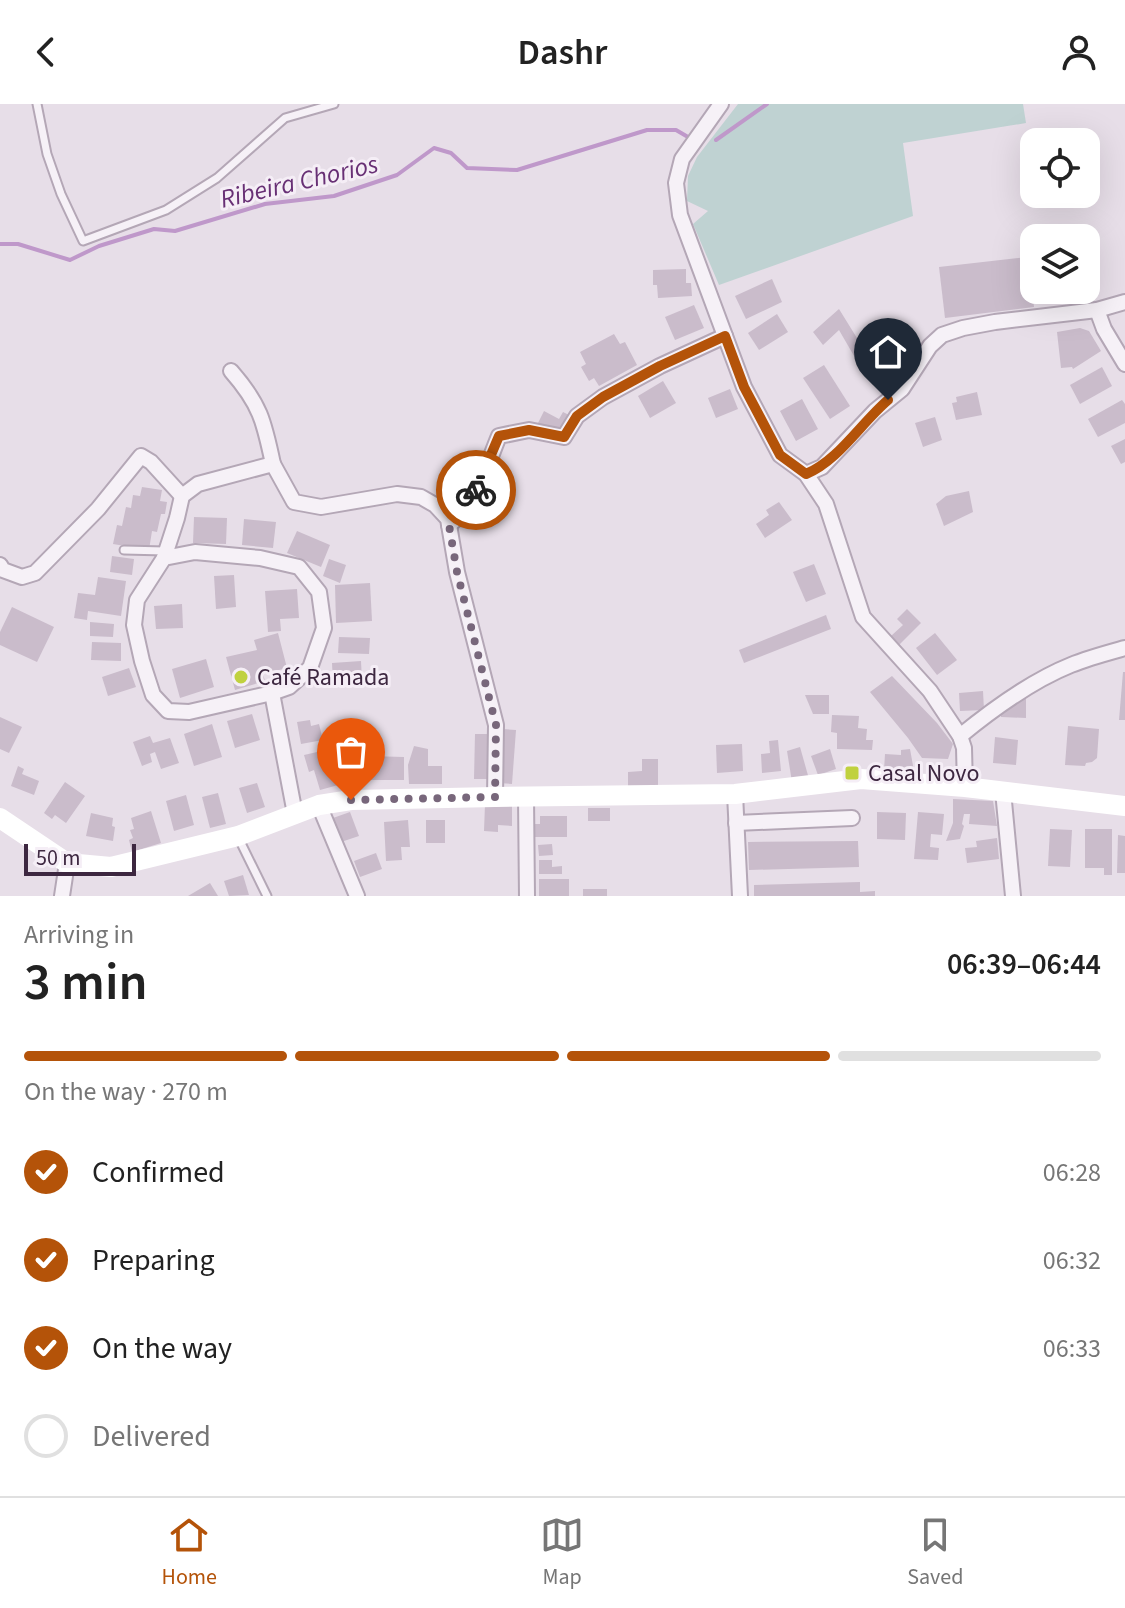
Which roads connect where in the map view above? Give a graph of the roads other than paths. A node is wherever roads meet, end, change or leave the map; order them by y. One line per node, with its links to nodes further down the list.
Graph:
1 (37, 104): 2 (lane)
2 (334, 104)
3 (721, 104): 6 (street)
4 (1125, 302): 5 (street)
5 (1097, 310): 7 (street); 10 (street)
6 (725, 336): 10 (street); 12 (street)
7 (1125, 364)
8 (231, 371): 9 (street)
9 (273, 464): 11 (street); 12 (street)
10 (806, 474): 18 (street)
11 (182, 496): 14 (street); 15 (street)
12 (449, 525): 22 (street)
13 (124, 550): 14 (lane)
14 (165, 555): 17 (street); 17 (street)
15 (0, 565)
16 (1125, 648): 18 (street)
17 (272, 693): 26 (street)
18 (960, 736): 19 (street)
19 (965, 787): 20 (main road); 21 (main road)
20 (1003, 791): 25 (main road); 37 (street)
21 (735, 794): 23 (main road); 29 (street)
22 (495, 797): 23 (main road); 24 (main road)
23 (526, 797): 35 (street)
24 (319, 805): 26 (main road); 34 (street)
25 (1125, 806)
26 (295, 814): 30 (main road)
27 (0, 818): 31 (main road)
28 (852, 818): 29 (street)
29 (736, 823): 36 (street)
30 (238, 836): 31 (main road); 33 (lane)
31 (67, 863): 32 (street)
32 (62, 896)
33 (267, 896)
34 (357, 896)
35 (527, 896)
36 (740, 896)
37 (1013, 896)

